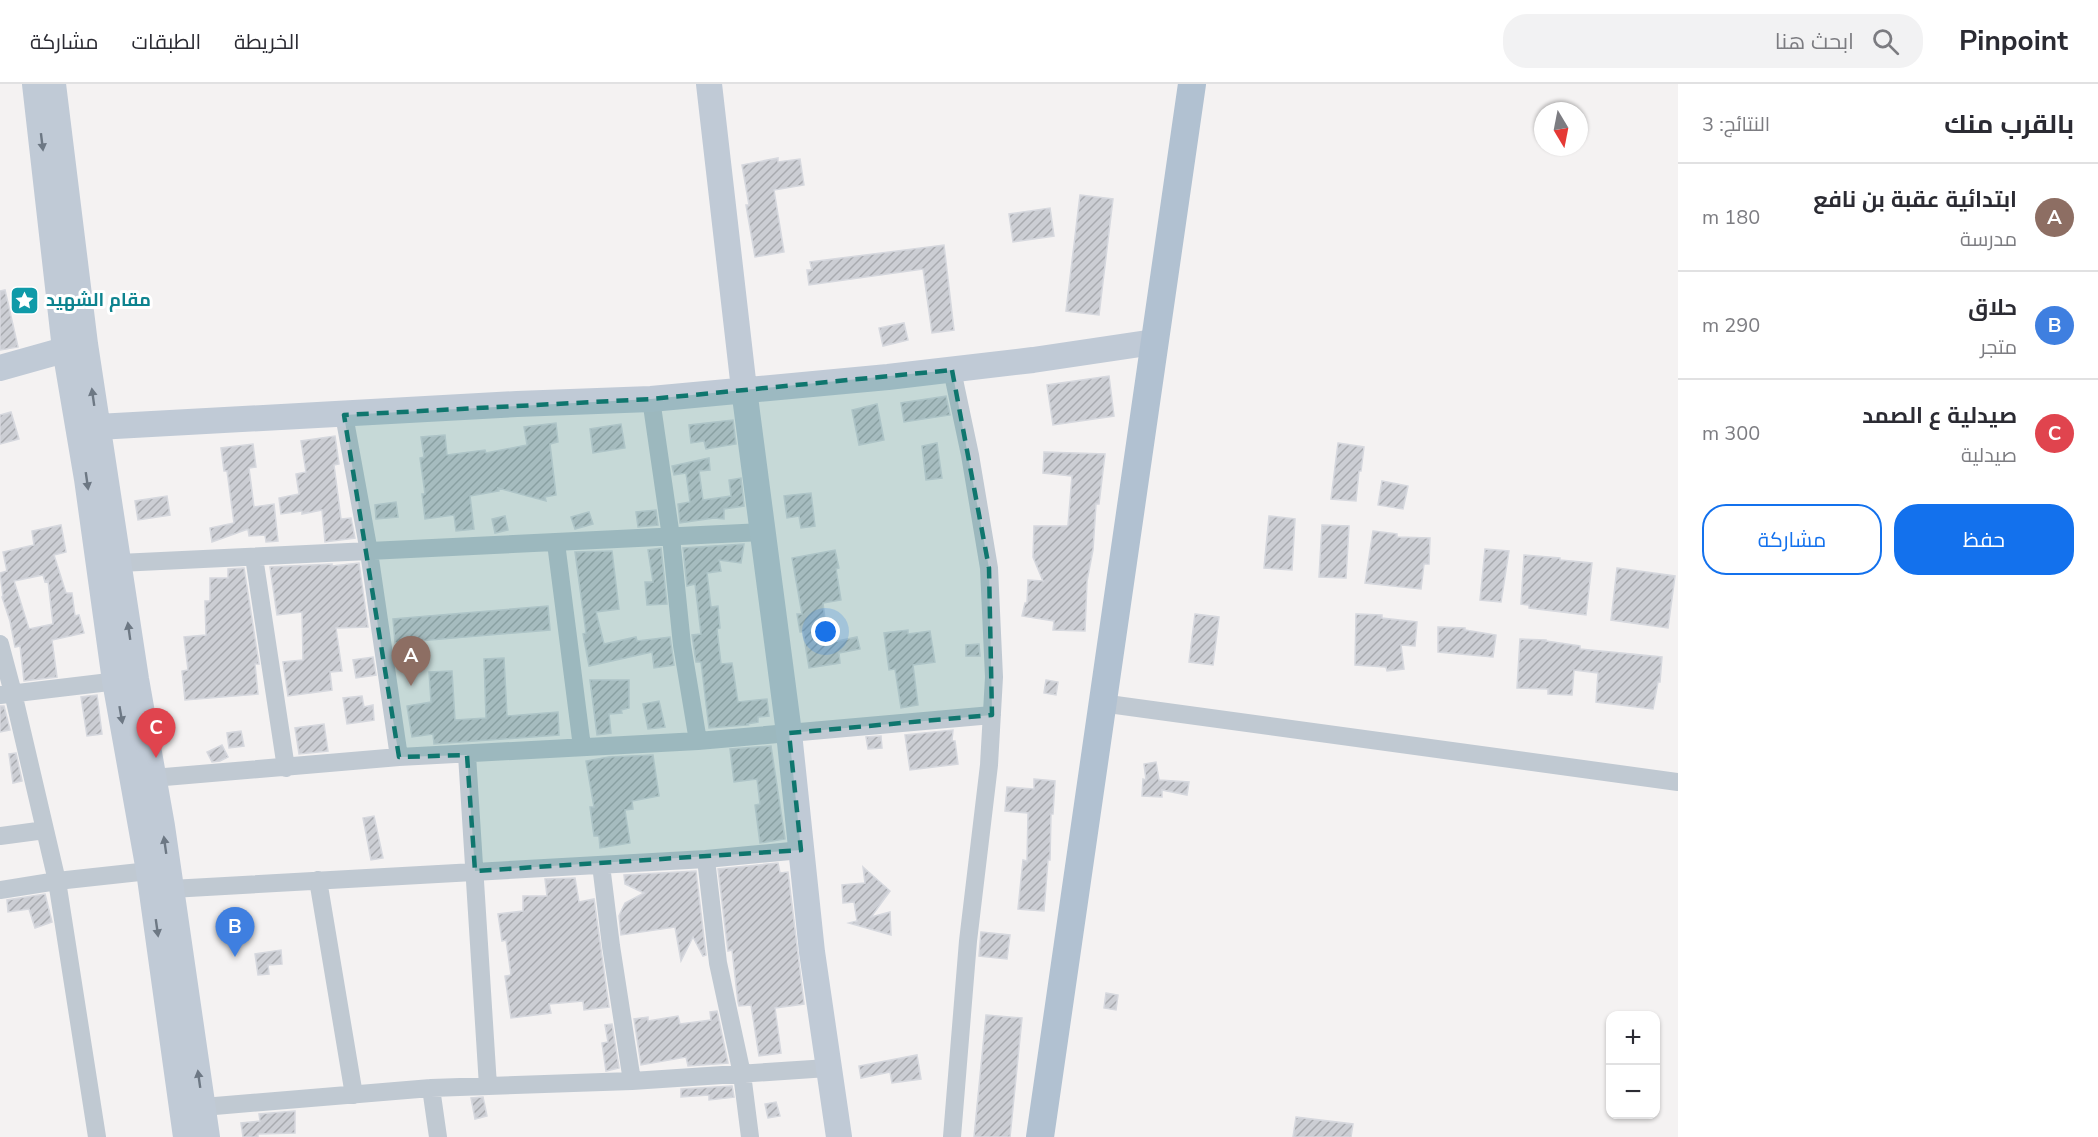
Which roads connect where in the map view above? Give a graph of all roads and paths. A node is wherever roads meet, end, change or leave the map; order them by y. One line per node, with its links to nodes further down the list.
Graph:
1 (35, 84): 7 (street, one-way to 7)
2 (52, 84): 7 (street)
3 (709, 84): 10 (street)
4 (1180, 84): 6 (main road)
5 (1192, 84): 6 (main road)
6 (1148, 343): 9 (street); 23 (main road); 58 (main road)
7 (75, 347): 8 (street); 13 (street)
8 (0, 368)
9 (952, 370): 10 (street); 24 (street)
10 (744, 389): 11 (street); 14 (street)
11 (651, 399): 12 (street); 15 (street)
12 (344, 415): 13 (street); 17 (street)
13 (88, 427): 19 (street); 21 (street, one-way to 21)
14 (763, 532): 15 (street); 25 (street)
15 (671, 537): 16 (street); 26 (street)
16 (556, 543): 17 (street); 27 (street)
17 (369, 552): 18 (street); 29 (street)
18 (254, 556): 19 (street); 30 (street)
19 (119, 563): 21 (street, one-way to 19)
20 (0, 644): 22 (street)
21 (126, 680): 22 (street); 31 (street); 38 (street, one-way to 38)
22 (7, 694): 33 (street)
23 (1101, 703): 32 (street); 59 (main road)
24 (992, 715): 25 (street); 57 (street)
25 (789, 733): 26 (street); 35 (street)
26 (698, 741): 27 (street)
27 (582, 747): 28 (street)
28 (467, 755): 29 (street); 39 (street)
29 (399, 757): 30 (street)
30 (286, 768): 31 (street)
31 (153, 778): 42 (street, one-way to 31)
32 (1678, 782)
33 (45, 830): 34 (street); 41 (street)
34 (0, 836)
35 (801, 850): 36 (street); 44 (street)
36 (706, 859): 37 (street); 45 (street)
37 (601, 865): 39 (street); 46 (street)
38 (149, 871): 41 (street); 52 (street, one-way to 52)
39 (475, 871): 40 (street); 47 (street)
40 (318, 880): 42 (street); 49 (street)
41 (57, 881): 43 (street); 51 (street)
42 (171, 889): 50 (street, one-way to 42)
43 (0, 890)
44 (828, 1068): 45 (street); 56 (street)
45 (742, 1074): 46 (street); 55 (street)
46 (632, 1081): 47 (street)
47 (488, 1086): 48 (street)
48 (431, 1088): 49 (street); 54 (street)
49 (354, 1095): 50 (street)
50 (203, 1107): 53 (street)
51 (98, 1137)
52 (186, 1137)
53 (207, 1137)
54 (438, 1137)
55 (750, 1137)
56 (839, 1137)
57 (952, 1137)
58 (1030, 1137)
59 (1040, 1137)

